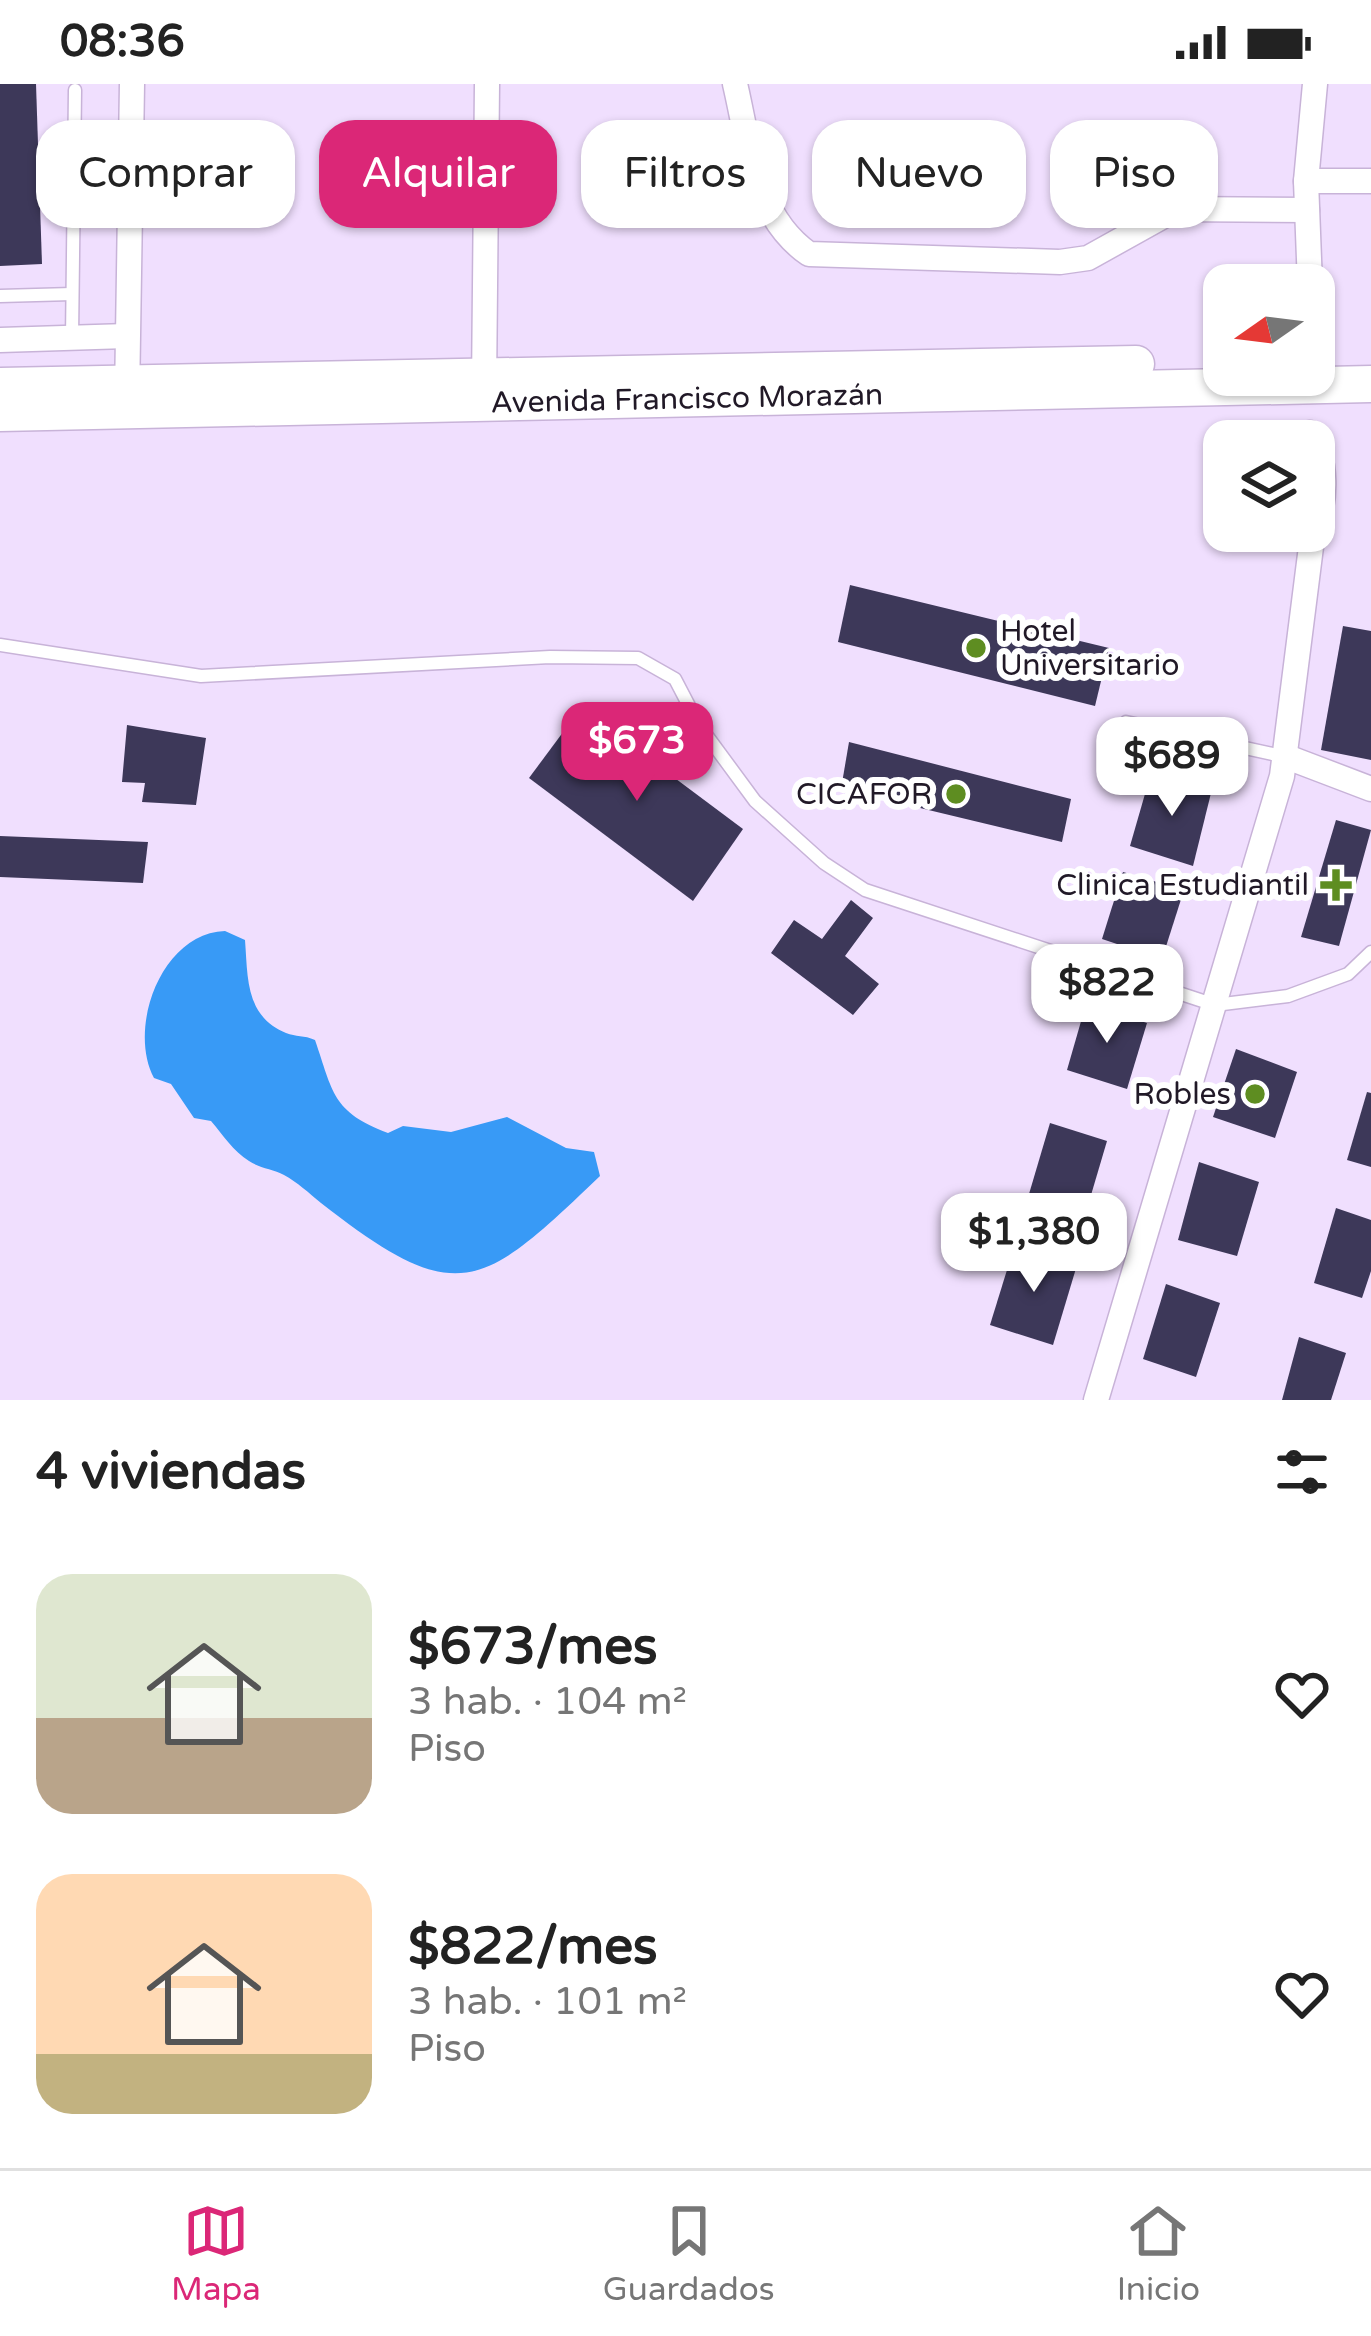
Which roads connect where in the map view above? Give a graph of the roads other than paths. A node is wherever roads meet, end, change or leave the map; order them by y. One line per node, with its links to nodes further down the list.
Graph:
1 (132, 84): 12 (street)
2 (487, 84): 22 (street)
3 (735, 84): 8 (street)
4 (1315, 84): 6 (street)
5 (75, 90): 10 (lane)
6 (1306, 181): 7 (street); 8 (street)
7 (1371, 181)
8 (1307, 210): 9 (street)
9 (1309, 264)
10 (72, 294): 11 (lane); 13 (lane)
11 (0, 296)
12 (128, 336): 13 (street); 23 (street)
13 (72, 338): 14 (street)
14 (0, 340)
15 (1371, 361): 17 (main road, Avenida Francisco Morazán)
16 (1203, 363): 22 (main road, Avenida Francisco Morazán)
17 (1335, 369)
18 (1203, 376): 22 (main road, Avenida Francisco Morazán)
19 (1335, 378): 20 (main road, Avenida Francisco Morazán)
20 (1371, 384)
21 (0, 386): 23 (main road, Avenida Francisco Morazán)
22 (484, 390): 23 (main road, Avenida Francisco Morazán)
23 (127, 399): 24 (main road, Avenida Francisco Morazán)
24 (0, 413)
25 (1309, 552): 28 (street)
26 (0, 645): 31 (lane)
27 (1126, 722): 28 (lane)
28 (1287, 757): 29 (street); 31 (street)
29 (1371, 789)
30 (1371, 952): 31 (lane)
31 (1215, 1005): 32 (street)
32 (1096, 1400)

